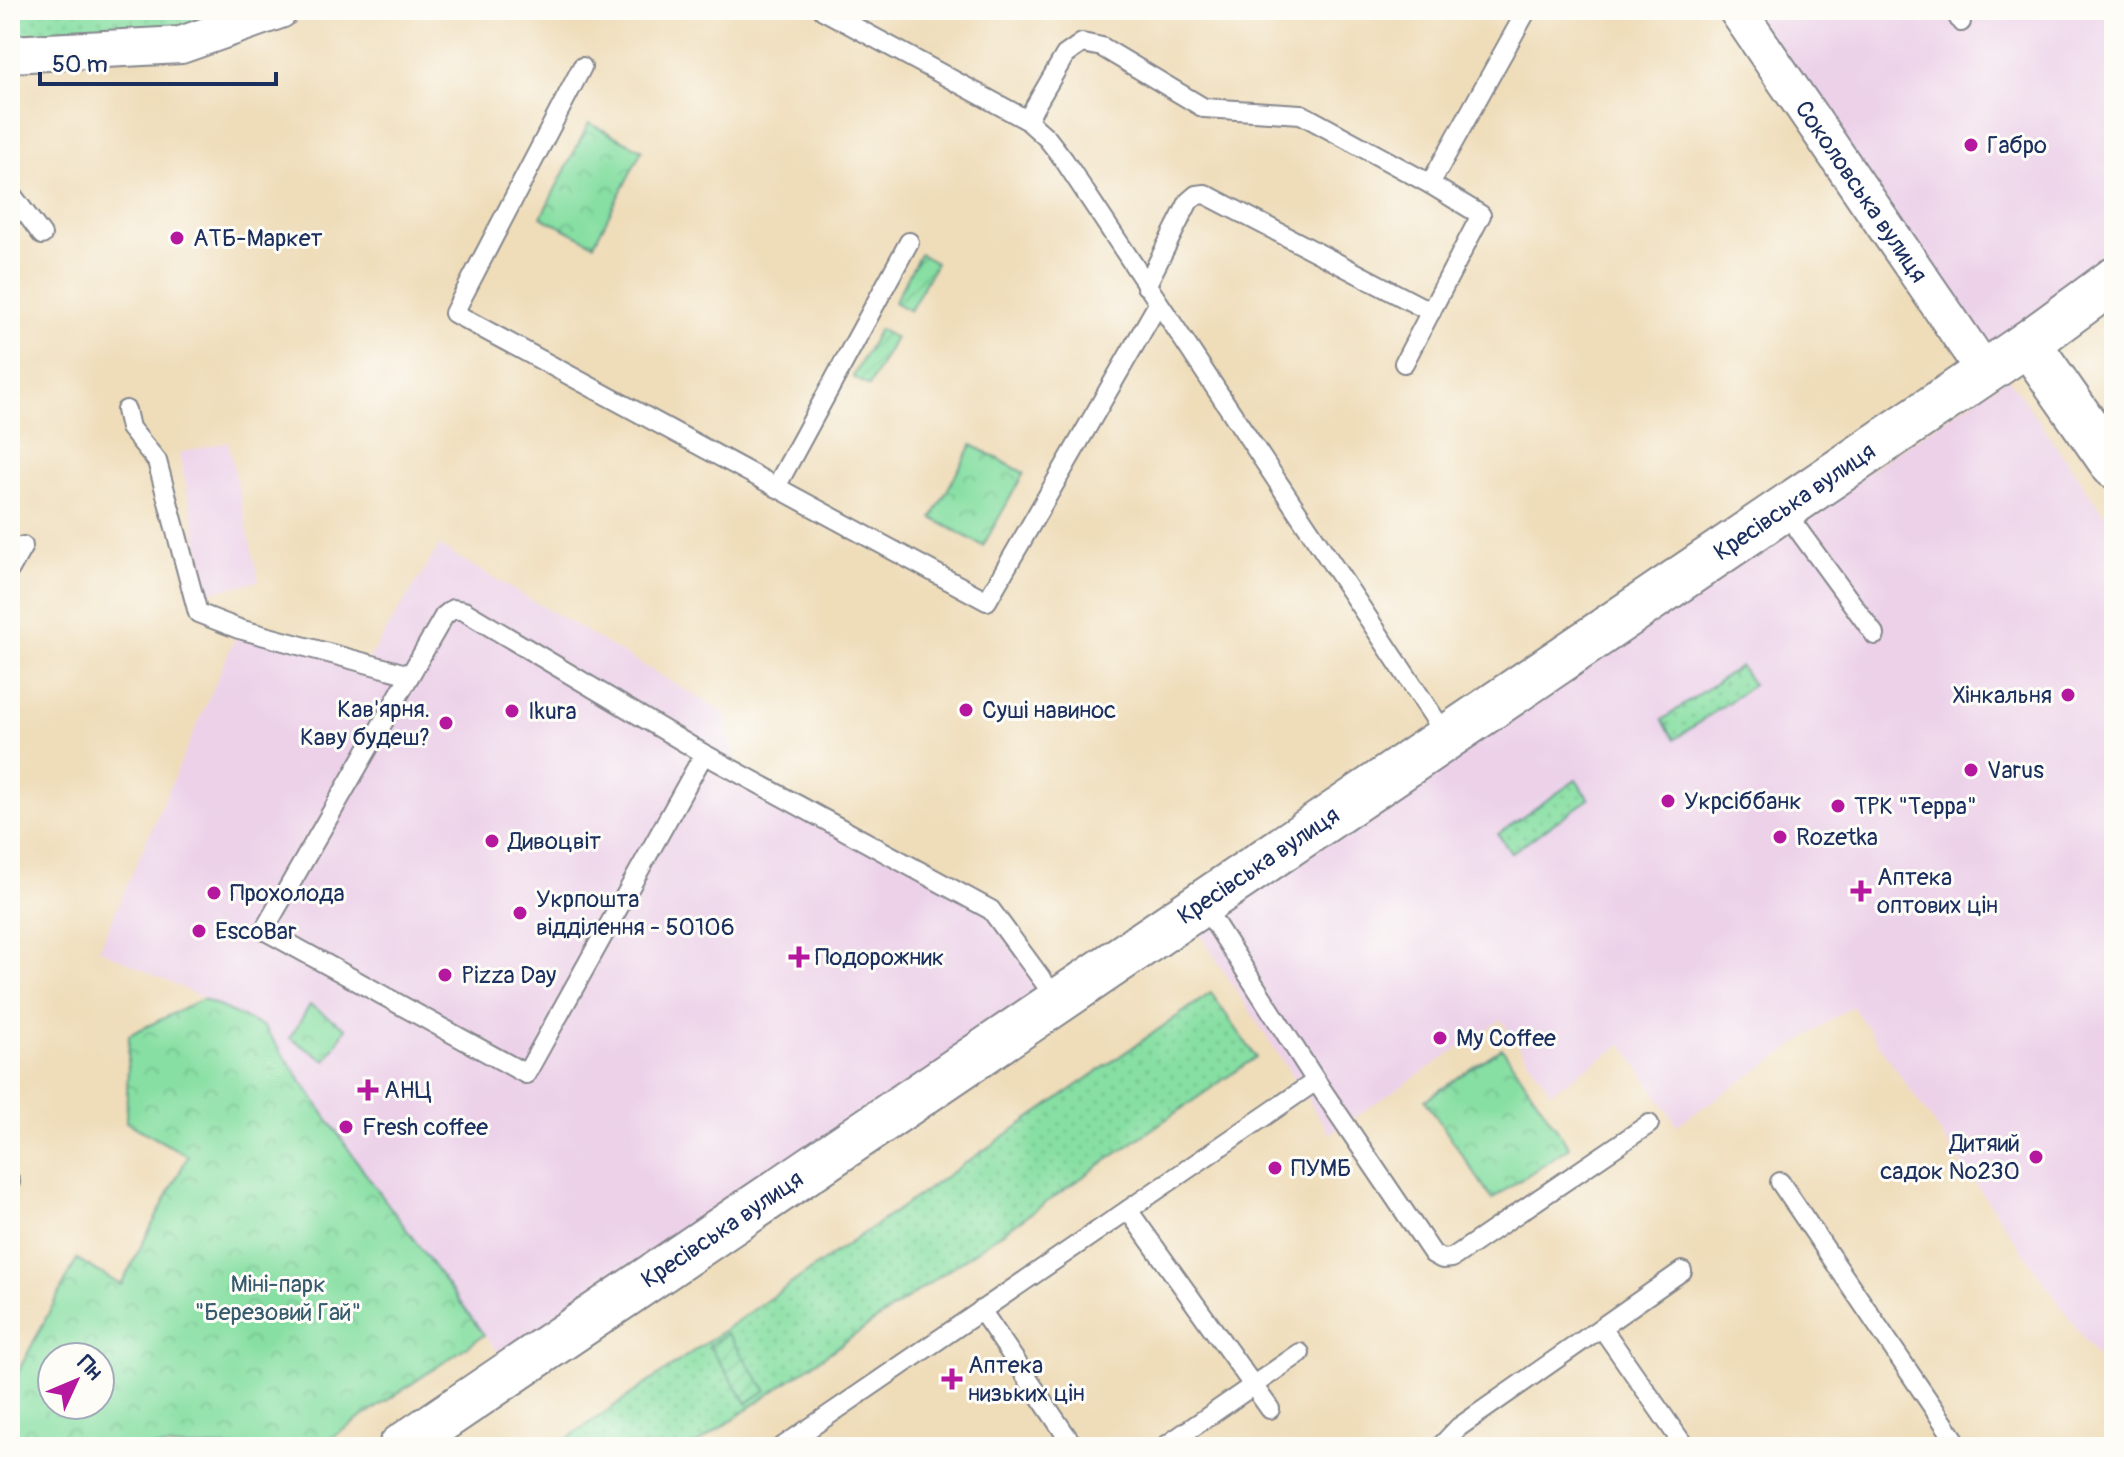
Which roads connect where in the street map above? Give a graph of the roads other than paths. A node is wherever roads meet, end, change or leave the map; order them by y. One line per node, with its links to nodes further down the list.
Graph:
1 (280, 10): 5 (street)
2 (823, 10): 7 (lane)
3 (1527, 10): 8 (lane)
4 (1737, 10): 18 (street, Соколовська вулиця)
5 (10, 54)
6 (582, 67): 21 (lane)
7 (1027, 120): 8 (lane); 13 (lane)
8 (1430, 184): 15 (lane)
9 (10, 192): 10 (lane)
10 (42, 235)
11 (909, 242): 21 (lane)
12 (2114, 280): 16 (street, Кресівська вулиця)
13 (1146, 286): 14 (lane); 15 (lane)
14 (1158, 304): 21 (lane); 27 (lane)
15 (1431, 312): 17 (lane)
16 (2028, 343): 18 (street, Кресівська вулиця); 20 (street)
17 (1404, 363)
18 (1985, 372): 22 (street, Кресівська вулиця)
19 (126, 410): 26 (lane)
20 (2110, 454)
21 (776, 487)
22 (1783, 509): 25 (lane); 27 (street, Кресівська вулиця)
23 (23, 546): 24 (lane)
24 (10, 569)
25 (1875, 635)
26 (410, 675): 28 (lane); 28 (lane)
27 (1447, 737): 29 (street, Кресівська вулиця)
28 (704, 754): 30 (lane)
29 (1202, 903): 30 (street, Кресівська вулиця); 31 (lane)
30 (1058, 1001): 41 (street, Кресівська вулиця)
31 (1316, 1081): 32 (lane); 34 (lane)
32 (1649, 1124)
33 (1780, 1182): 47 (lane)
34 (1128, 1210): 36 (lane); 39 (lane)
35 (1682, 1271): 37 (lane)
36 (981, 1310): 42 (lane); 43 (lane)
37 (1602, 1328): 45 (lane); 46 (lane)
38 (1300, 1353): 39 (lane)
39 (1253, 1386): 40 (lane); 44 (lane)
40 (1270, 1409)
41 (401, 1447)
42 (782, 1447)
43 (1074, 1447)
44 (1164, 1447)
45 (1440, 1447)
46 (1685, 1447)
47 (1960, 1447)

